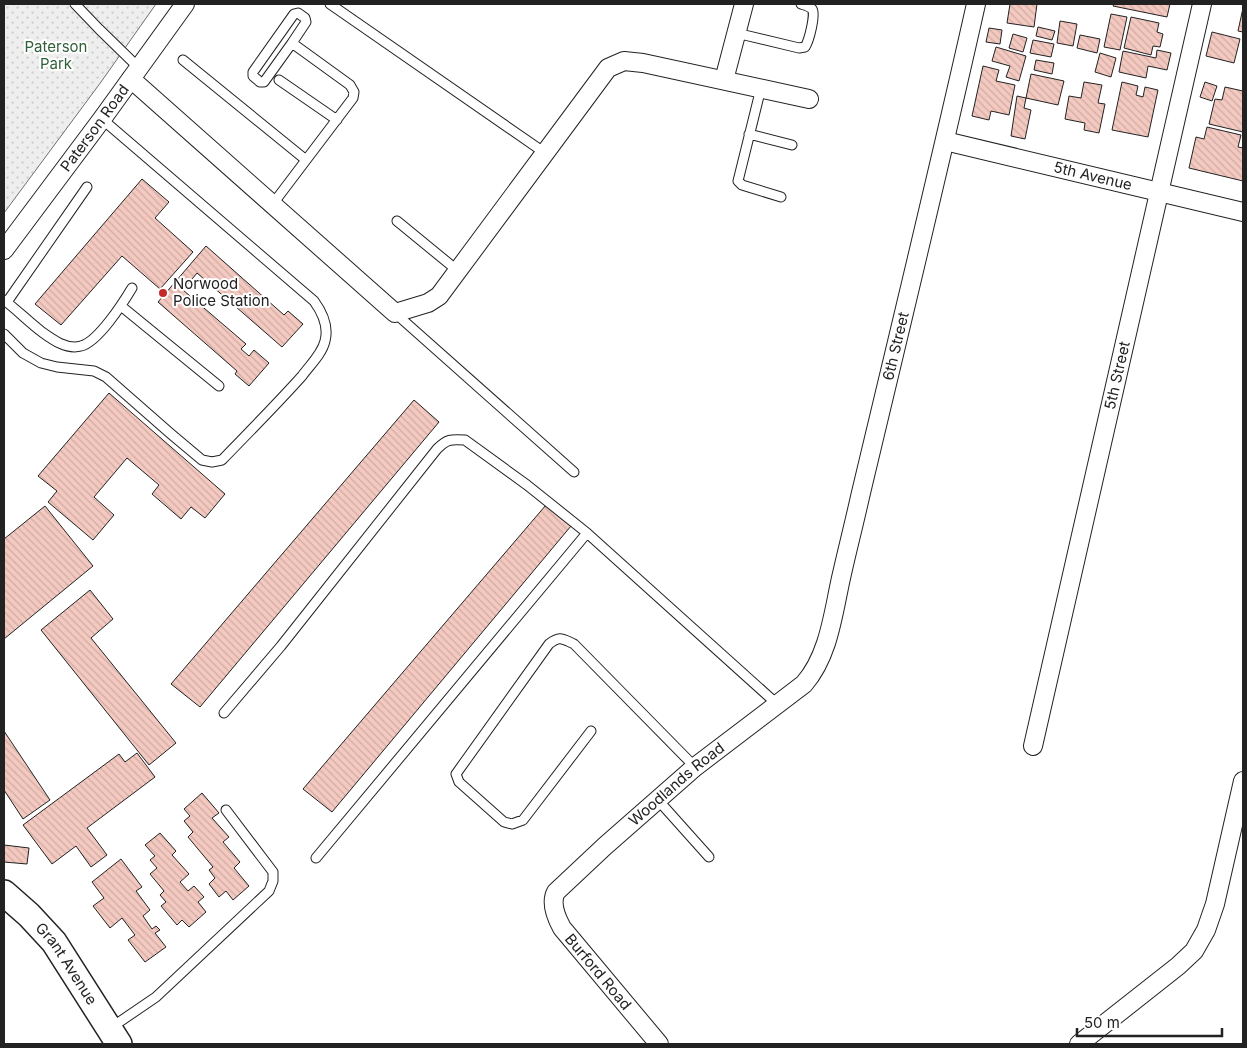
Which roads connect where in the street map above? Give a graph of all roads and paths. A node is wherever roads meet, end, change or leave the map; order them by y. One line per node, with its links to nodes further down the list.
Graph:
1 (75, 4): 11 (lane)
2 (186, 4): 11 (street, Paterson Road)
3 (330, 4): 21 (lane)
4 (744, 4): 8 (street)
5 (800, 4): 8 (lane)
6 (976, 4): 19 (street, 6th Street)
7 (1202, 4): 24 (street, 5th Street)
8 (736, 33): 13 (street)
9 (292, 43): 9 (lane); 17 (lane)
10 (183, 60): 22 (lane)
11 (135, 74): 16 (street, Paterson Road); 26 (street)
12 (279, 80): 17 (lane)
13 (724, 80): 14 (street); 21 (street)
14 (761, 88): 15 (street); 18 (lane)
15 (809, 99)
16 (102, 119): 29 (street, Paterson Road); 35 (lane)
17 (336, 120): 22 (lane)
18 (749, 134): 20 (lane); 25 (lane)
19 (944, 141): 24 (street, 5th Avenue); 39 (street, 6th Street)
20 (792, 145)
21 (545, 153): 30 (street)
22 (306, 160): 26 (lane)
23 (87, 187): 32 (lane)
24 (1158, 192): 27 (street, 5th Avenue); 43 (street, 5th Street)
25 (781, 197)
26 (272, 206): 34 (street)
27 (1243, 212)
28 (397, 221): 30 (lane)
29 (4, 250)
30 (458, 271): 34 (street)
31 (132, 288): 33 (lane)
32 (6, 301): 33 (lane)
33 (121, 306): 36 (lane)
34 (395, 313): 37 (lane)
35 (4, 334)
36 (219, 386)
37 (574, 472)
38 (587, 533): 40 (lane); 41 (lane); 49 (lane)
39 (804, 684): 40 (street, Woodlands Road)
40 (777, 704): 44 (street, Woodlands Road)
41 (224, 713)
42 (591, 731): 44 (lane)
43 (1033, 746)
44 (695, 767): 46 (street, Woodlands Road)
45 (1242, 788): 54 (street)
46 (658, 800): 48 (lane); 50 (street, Woodlands Road)
47 (226, 810): 52 (lane)
48 (709, 857)
49 (316, 858)
50 (556, 892): 53 (street, Burford Road)
51 (4, 893): 52 (street, Grant Avenue)
52 (114, 1036)
53 (659, 1044)
54 (1079, 1044)

